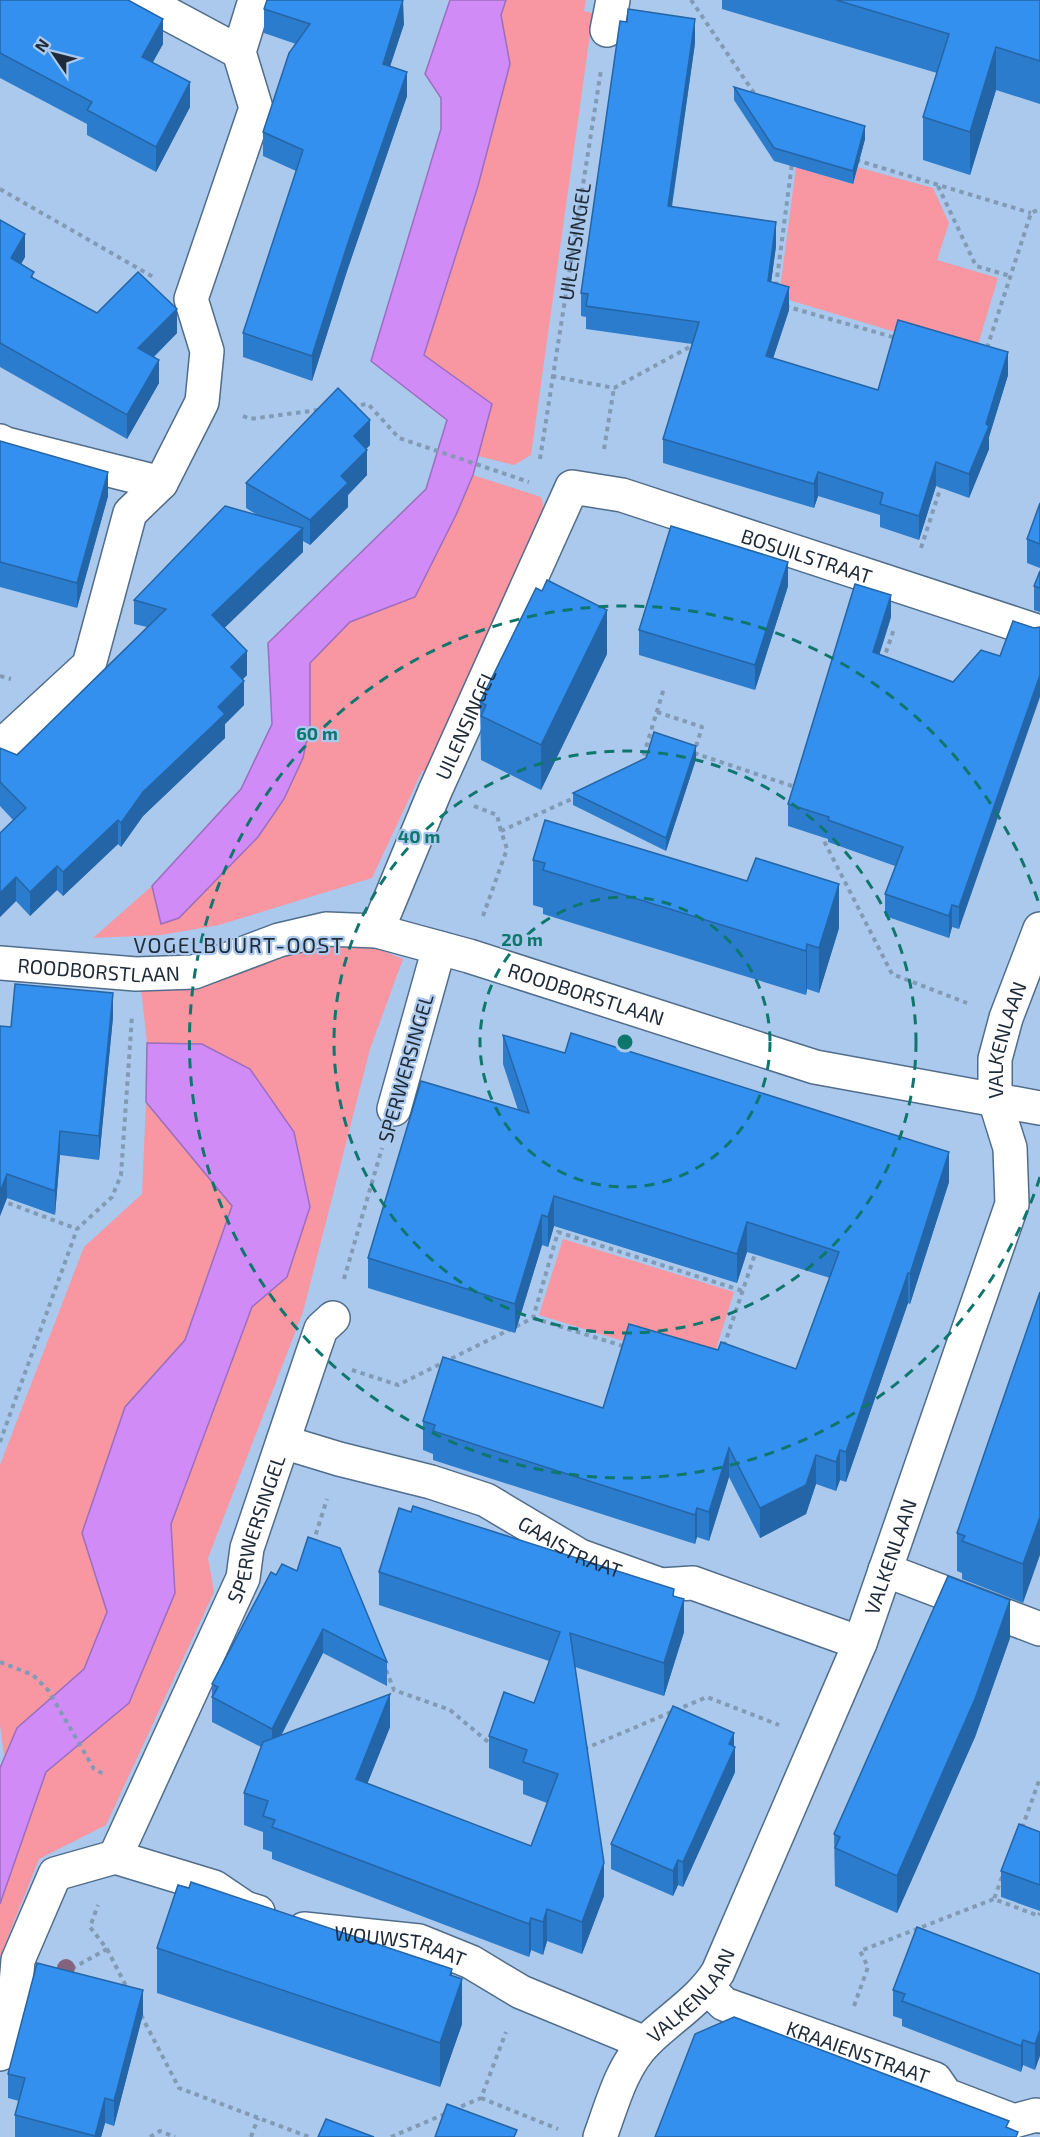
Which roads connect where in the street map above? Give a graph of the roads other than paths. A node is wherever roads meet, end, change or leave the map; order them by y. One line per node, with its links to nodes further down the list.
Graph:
1 (142, 0): 3 (street)
2 (255, 0): 3 (street)
3 (239, 52): 5 (street)
4 (0, 441): 5 (street)
5 (160, 483): 8 (street)
6 (584, 489): 7 (street, BOSUILSTRAAT); 10 (street, UILENSINGEL)
7 (1040, 632)
8 (0, 747)
9 (1040, 929): 13 (street, VALKENLAAN)
10 (377, 931): 11 (street, ROODBORSTLAAN); 12 (street, ROODBORSTLAAN)
11 (454, 952): 13 (street, ROODBORSTLAAN); 15 (street, SPERWERSINGEL)
12 (0, 963)
13 (995, 1100): 14 (street, ROODBORSTLAAN); 18 (street, VALKENLAAN)
14 (1040, 1108)
15 (394, 1109)
16 (333, 1318): 17 (street, SPERWERSINGEL)
17 (283, 1442): 20 (street, GAAISTRAAT); 21 (street, SPERWERSINGEL)
18 (885, 1570): 19 (street); 20 (street, VALKENLAAN)
19 (1040, 1629)
20 (860, 1643): 22 (street, VALKENLAAN)
21 (115, 1857): 23 (street, WOUWSTRAAT); 24 (street)
22 (708, 1988): 23 (street, VALKENLAAN); 25 (street, KRAAIENSTRAAT)
23 (645, 2043): 26 (street, VALKENLAAN)
24 (0, 2054)
25 (1040, 2116)
26 (600, 2137)

